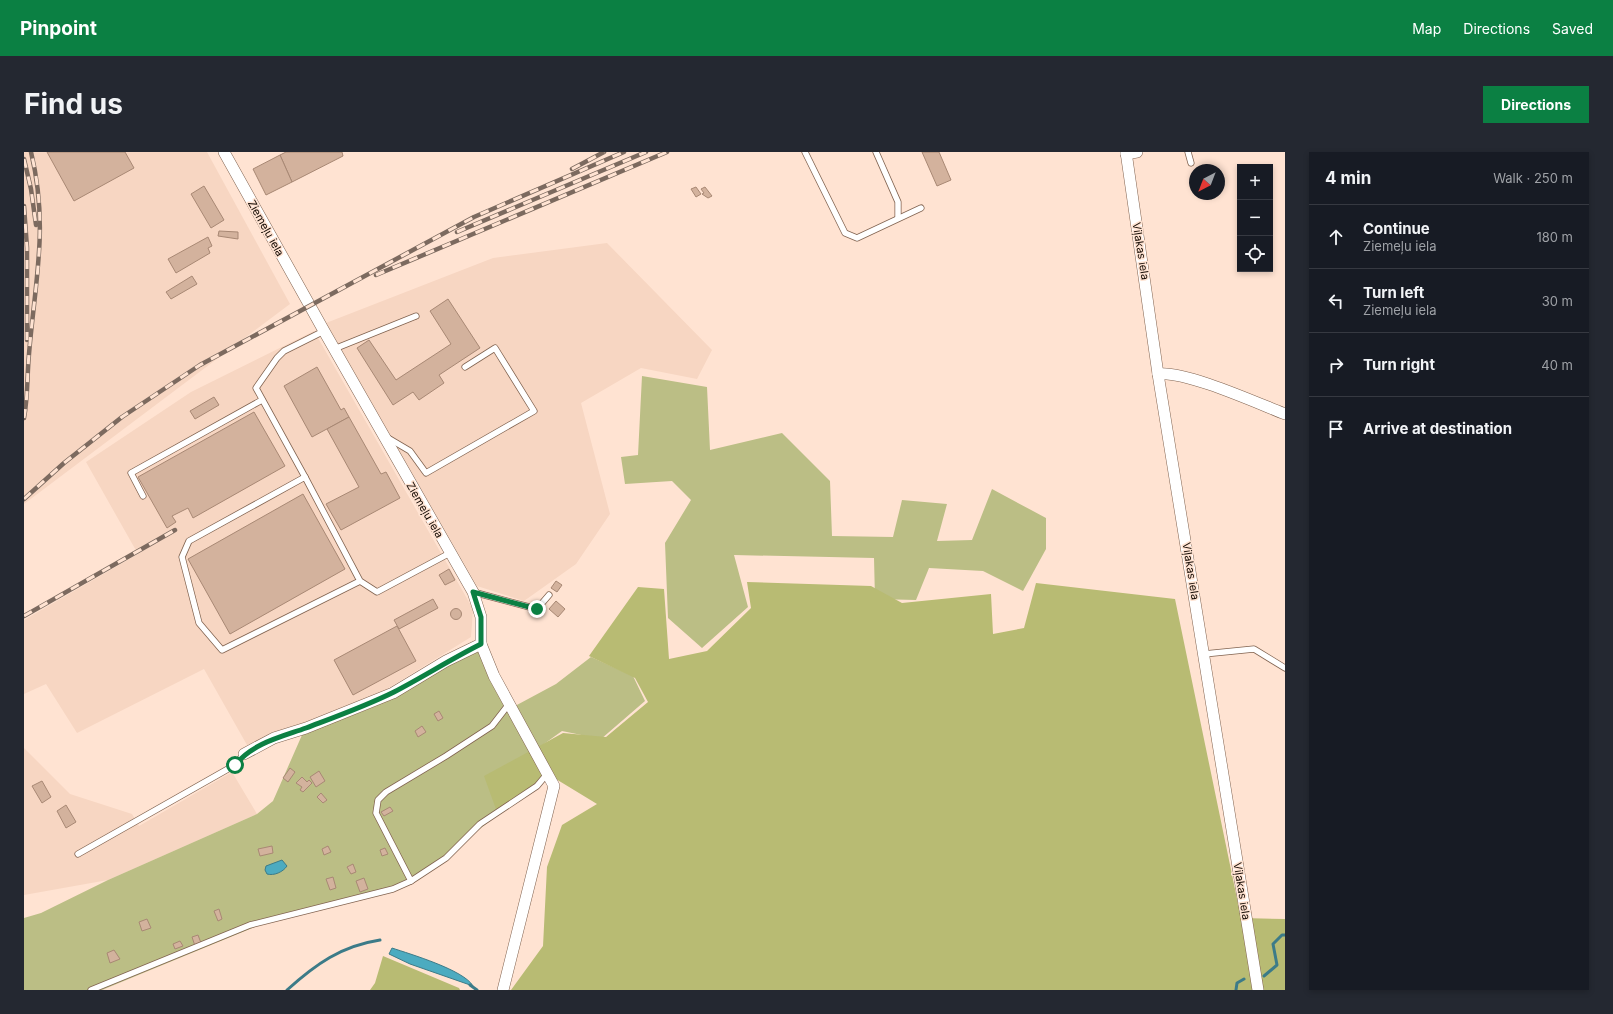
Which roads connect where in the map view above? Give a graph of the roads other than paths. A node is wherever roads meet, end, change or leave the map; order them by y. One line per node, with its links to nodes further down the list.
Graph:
1 (224, 152): 10 (street, Ziemeļu iela)
2 (805, 152): 8 (lane)
3 (876, 152): 8 (lane)
4 (1188, 152): 6 (lane)
5 (1130, 153): 13 (street, Viļakas iela)
6 (1191, 163)
7 (921, 208): 8 (lane)
8 (898, 218)
9 (416, 316): 11 (lane)
10 (324, 331): 11 (street, Ziemeļu iela); 14 (lane)
11 (334, 350): 16 (street, Ziemeļu iela)
12 (465, 367): 16 (lane)
13 (1158, 374): 15 (street); 24 (street, Viļakas iela)
14 (262, 400): 17 (lane); 18 (lane)
15 (1285, 414)
16 (382, 435): 19 (street, Ziemeļu iela)
17 (304, 477): 20 (lane); 20 (lane)
18 (143, 496)
19 (450, 553): 20 (lane); 21 (street, Ziemeļu iela)
20 (360, 581)
21 (473, 592): 22 (lane); 23 (street, Ziemeļu iela)
22 (549, 596)
23 (481, 644): 26 (street); 27 (street)
24 (1204, 654): 25 (lane); 33 (street, Viļakas iela)
25 (1285, 668)
26 (509, 704): 28 (street); 30 (lane)
27 (244, 754): 29 (lane)
28 (548, 774): 30 (lane); 32 (street)
29 (78, 854)
30 (411, 881): 31 (lane)
31 (91, 990)
32 (503, 990)
33 (1258, 990)

